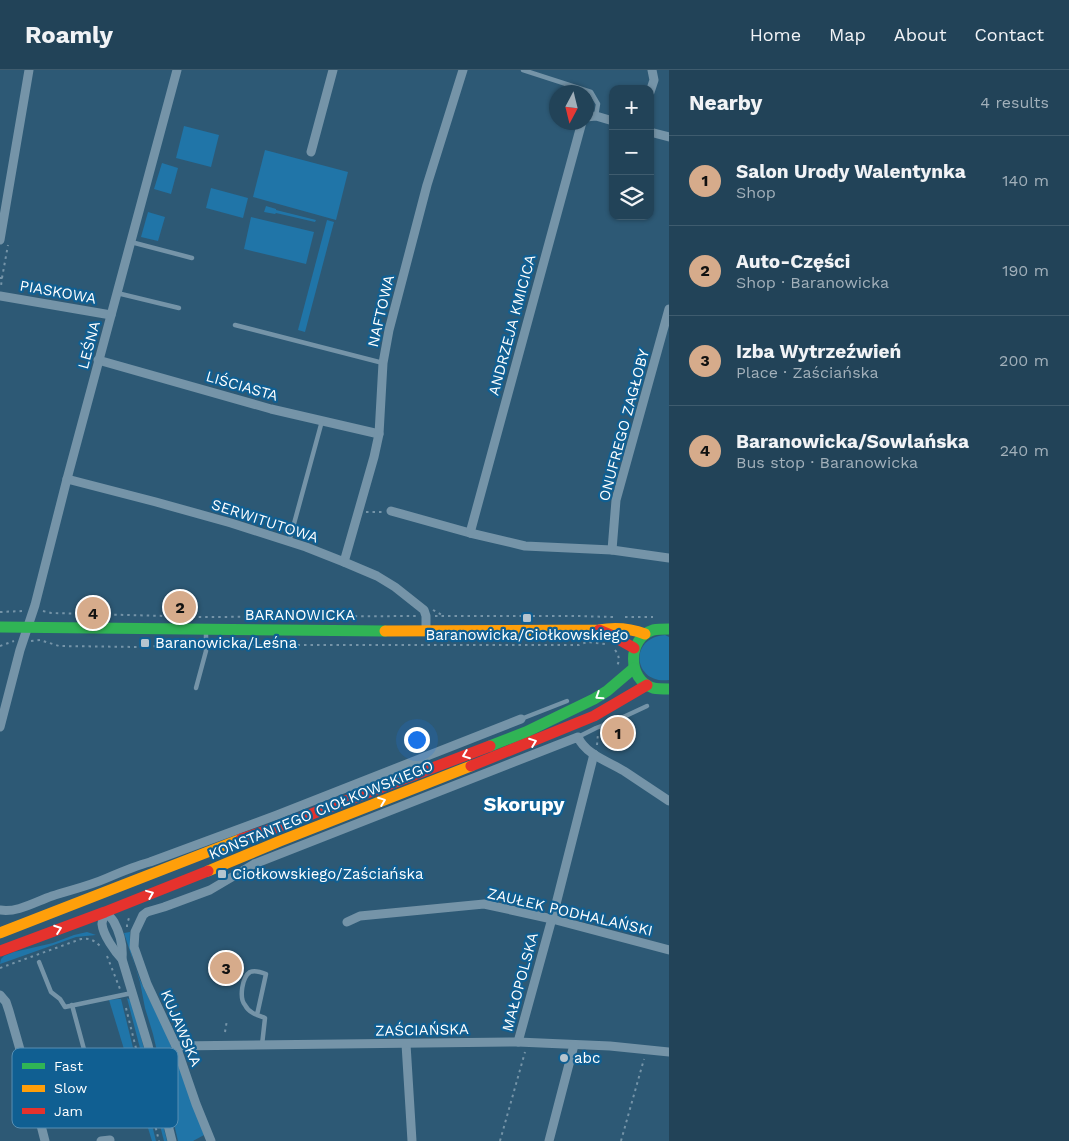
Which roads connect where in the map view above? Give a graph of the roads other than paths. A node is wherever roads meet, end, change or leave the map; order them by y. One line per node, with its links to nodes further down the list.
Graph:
1 (29, 70): 17 (street)
2 (177, 70): 18 (street, LEŚNA)
3 (333, 70): 16 (street)
4 (463, 70): 27 (street, NAFTOWA)
5 (523, 70): 7 (lane)
6 (652, 70): 8 (street)
7 (569, 85)
8 (652, 85)
9 (594, 97): 10 (lane)
10 (594, 109)
11 (594, 120): 12 (street)
12 (609, 120)
13 (583, 130): 32 (street, ANDRZEJA KMICICA)
14 (654, 133): 15 (street)
15 (669, 137)
16 (311, 152)
17 (0, 240)
18 (131, 242): 19 (lane); 20 (street, LEŚNA)
19 (192, 258)
20 (117, 293): 22 (lane); 24 (street, LEŚNA)
21 (0, 296): 24 (street, PIASKOWA)
22 (179, 308)
23 (669, 309): 34 (street, ONUFREGO ZAGŁOBY)
24 (111, 315): 26 (street, LEŚNA)
25 (236, 325): 27 (lane)
26 (98, 360): 28 (street, LIŚCIASTA); 30 (street, LEŚNA)
27 (383, 363): 29 (street, NAFTOWA)
28 (322, 421): 29 (street, LIŚCIASTA); 33 (lane)
29 (379, 434): 36 (street, NAFTOWA)
30 (67, 479): 33 (street, SERWITUTOWA); 38 (street, LEŚNA)
31 (391, 511): 32 (street)
32 (470, 533): 34 (street)
33 (289, 542): 36 (street, SERWITUTOWA)
34 (612, 550): 35 (street)
35 (669, 558)
36 (344, 562): 41 (street, SERWITUTOWA)
37 (0, 627): 38 (main road, BARANOWICKA)
38 (28, 627): 39 (main road, BARANOWICKA); 52 (street, LEŚNA)
39 (206, 629): 41 (main road, BARANOWICKA); 47 (lane)
40 (669, 629): 43 (main road)
41 (426, 630): 42 (main road, BARANOWICKA)
42 (599, 630): 43 (main road, BARANOWICKA); 44 (main road, BARANOWICKA)
43 (645, 634): 44 (main road)
44 (634, 648): 45 (main road)
45 (634, 668): 46 (main road); 56 (main road, KONSTANTEGO CIOŁKOWSKIEGO, one-way to 56)
46 (647, 685): 48 (main road); 58 (main road, KONSTANTEGO CIOŁKOWSKIEGO, one-way to 46)
47 (196, 688)
48 (669, 689)
49 (567, 701): 51 (lane)
50 (647, 706): 53 (lane)
51 (521, 719): 57 (street)
52 (0, 727)
53 (578, 737): 54 (street); 73 (street, KUJAWSKA)
54 (594, 754): 55 (street); 59 (street, MAŁOPOLSKA)
55 (669, 802)
56 (99, 895): 58 (main road); 61 (main road, KONSTANTEGO CIOŁKOWSKIEGO)
57 (0, 910)
58 (105, 912): 63 (main road, KONSTANTEGO CIOŁKOWSKIEGO, one-way to 58); 65 (street)
59 (552, 919): 60 (street, ZAUŁEK PODHALAŃSKI); 62 (street, ZAUŁEK PODHALAŃSKI); 69 (street, MAŁOPOLSKA)
60 (347, 922)
61 (0, 934)
62 (669, 950)
63 (0, 951)
64 (39, 962): 67 (lane)
65 (133, 992): 67 (lane); 76 (street)
66 (0, 996): 74 (street)
67 (72, 1006): 75 (lane)
68 (257, 1015): 68 (lane); 71 (lane)
69 (523, 1042): 70 (street, ZAŚCIAŃSKA); 72 (street, ZAŚCIAŃSKA)
70 (406, 1044): 71 (street, ZAŚCIAŃSKA); 84 (street)
71 (262, 1045): 73 (street, ZAŚCIAŃSKA)
72 (574, 1045): 78 (street, ZAŚCIAŃSKA); 85 (street)
73 (176, 1046)
74 (20, 1048)
75 (83, 1048)
76 (149, 1048)
77 (178, 1052): 83 (street, KUJAWSKA)
78 (669, 1052)
79 (42, 1128): 81 (street)
80 (169, 1128): 82 (street)
81 (45, 1141)
82 (172, 1141)
83 (211, 1141)
84 (412, 1141)
85 (549, 1141)

